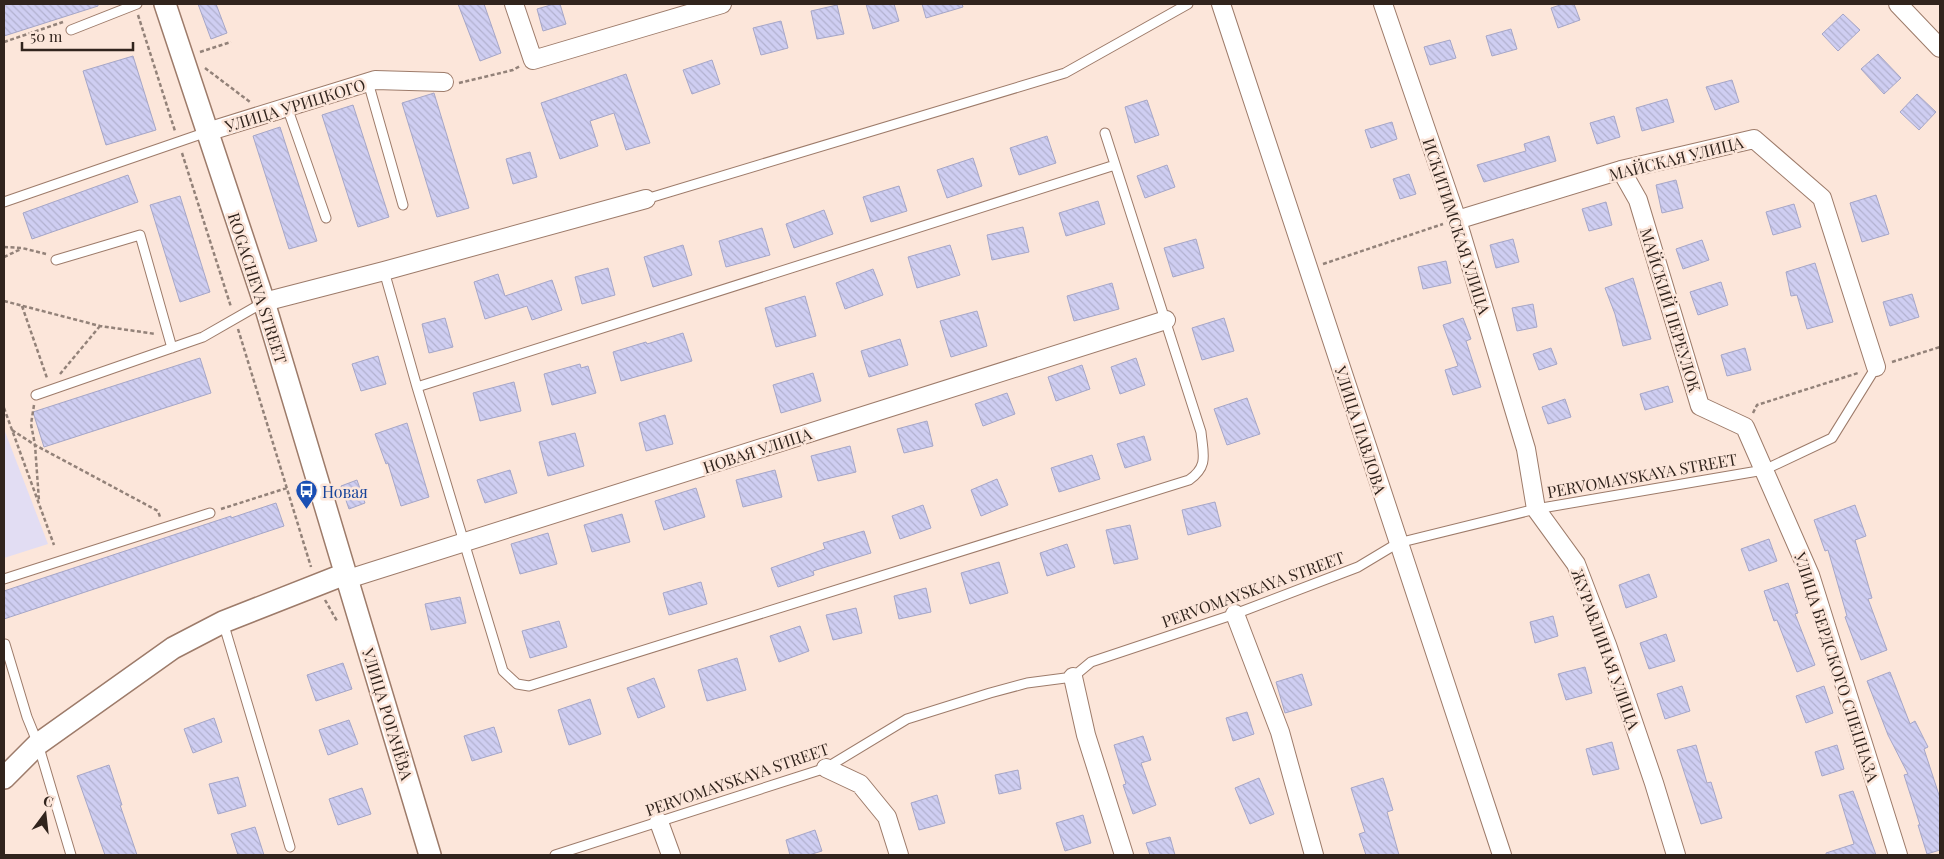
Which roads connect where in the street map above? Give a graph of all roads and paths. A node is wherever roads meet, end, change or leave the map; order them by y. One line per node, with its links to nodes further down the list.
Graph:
1 (137, 4): 10 (lane)
2 (165, 4): 20 (street, ROGACHEVA STREET)
3 (514, 4): 14 (street)
4 (722, 4): 9 (street)
5 (1188, 4): 24 (lane)
6 (1221, 4): 33 (street, УЛИЦА ПАВЛОВА)
7 (1383, 4): 28 (street, ИСКИТИМСКАЯ УЛИЦА)
8 (1898, 4): 12 (street)
9 (687, 9): 14 (street)
10 (71, 30)
11 (231, 42): 13 (path)
12 (1940, 48)
13 (201, 59)
14 (533, 60): 17 (path)
15 (202, 66): 19 (path)
16 (368, 82): 17 (street, УЛИЦА УРИЦКОГО); 18 (street, УЛИЦА УРИЦКОГО); 26 (lane)
17 (444, 82)
18 (287, 107): 19 (street, УЛИЦА УРИЦКОГО); 27 (lane)
19 (265, 114): 20 (street, УЛИЦА УРИЦКОГО)
20 (207, 132): 25 (lane); 36 (street, ROGACHEVA STREET)
21 (1104, 133): 22 (lane)
22 (1115, 166): 38 (lane); 45 (lane)
23 (1621, 170): 28 (street, МАЙСКАЯ УЛИЦА); 43 (street, МАЙСКАЯ УЛИЦА); 49 (street, МАЙСКИЙ ПЕРЕУЛОК)
24 (646, 199): 34 (street)
25 (4, 202)
26 (403, 204)
27 (326, 218)
28 (1457, 220): 33 (path); 52 (street, ИСКИТИМСКАЯ УЛИЦА)
29 (4, 247): 30 (path)
30 (22, 248): 31 (path); 32 (path)
31 (4, 257)
32 (59, 259): 40 (lane)
33 (1309, 268): 60 (street, УЛИЦА ПАВЛОВА)
34 (384, 271): 36 (street); 45 (lane)
35 (4, 301): 37 (path)
36 (264, 302): 42 (lane); 62 (street, ROGACHEVA STREET)
37 (22, 306): 39 (path); 44 (path)
38 (1166, 320): 59 (street, НОВАЯ УЛИЦА); 59 (lane)
39 (100, 326): 40 (path); 44 (path)
40 (169, 336): 42 (lane)
41 (1940, 347): 43 (path)
42 (172, 348): 46 (lane)
43 (1876, 367): 49 (path); 53 (lane, PERVOMAYSKAYA STREET)
44 (47, 378): 46 (path)
45 (417, 387): 59 (lane)
46 (51, 390): 47 (lane)
47 (36, 395): 51 (path)
48 (4, 408): 50 (path)
49 (1745, 427): 53 (street, УЛИЦА БЕРДСКОГО СПЕЦНАЗА)
50 (12, 430): 51 (path); 55 (path)
51 (35, 445): 55 (path); 58 (path)
52 (1526, 449): 56 (street, ЖУРАВЛИНАЯ УЛИЦА)
53 (1764, 470): 56 (lane, PERVOMAYSKAYA STREET); 82 (street, УЛИЦА БЕРДСКОГО СПЕЦНАЗА)
54 (287, 488): 57 (path)
55 (39, 505): 61 (path)
56 (1536, 509): 60 (lane, PERVOMAYSKAYA STREET); 81 (street, ЖУРАВЛИНАЯ УЛИЦА)
57 (210, 513): 58 (lane)
58 (163, 528): 63 (lane)
59 (465, 542): 62 (street, НОВАЯ УЛИЦА)
60 (1398, 543): 64 (lane, PERVOMAYSKAYA STREET); 80 (street, УЛИЦА ПАВЛОВА)
61 (54, 545)
62 (346, 576): 65 (street); 74 (street, УЛИЦА РОГАЧЁВА)
63 (4, 579)
64 (1235, 614): 67 (lane, PERVOMAYSKAYA STREET); 79 (street)
65 (223, 622): 68 (street); 72 (lane)
66 (4, 644): 68 (lane)
67 (1073, 677): 69 (lane, PERVOMAYSKAYA STREET); 78 (street)
68 (38, 744): 70 (street); 73 (lane)
69 (826, 768): 71 (lane, PERVOMAYSKAYA STREET); 77 (street)
70 (4, 778)
71 (659, 822): 75 (lane, PERVOMAYSKAYA STREET); 76 (street)
72 (290, 847)
73 (71, 855)
74 (430, 855)
75 (555, 855)
76 (671, 855)
77 (899, 855)
78 (1124, 855)
79 (1314, 855)
80 (1502, 855)
81 (1676, 855)
82 (1898, 855)

